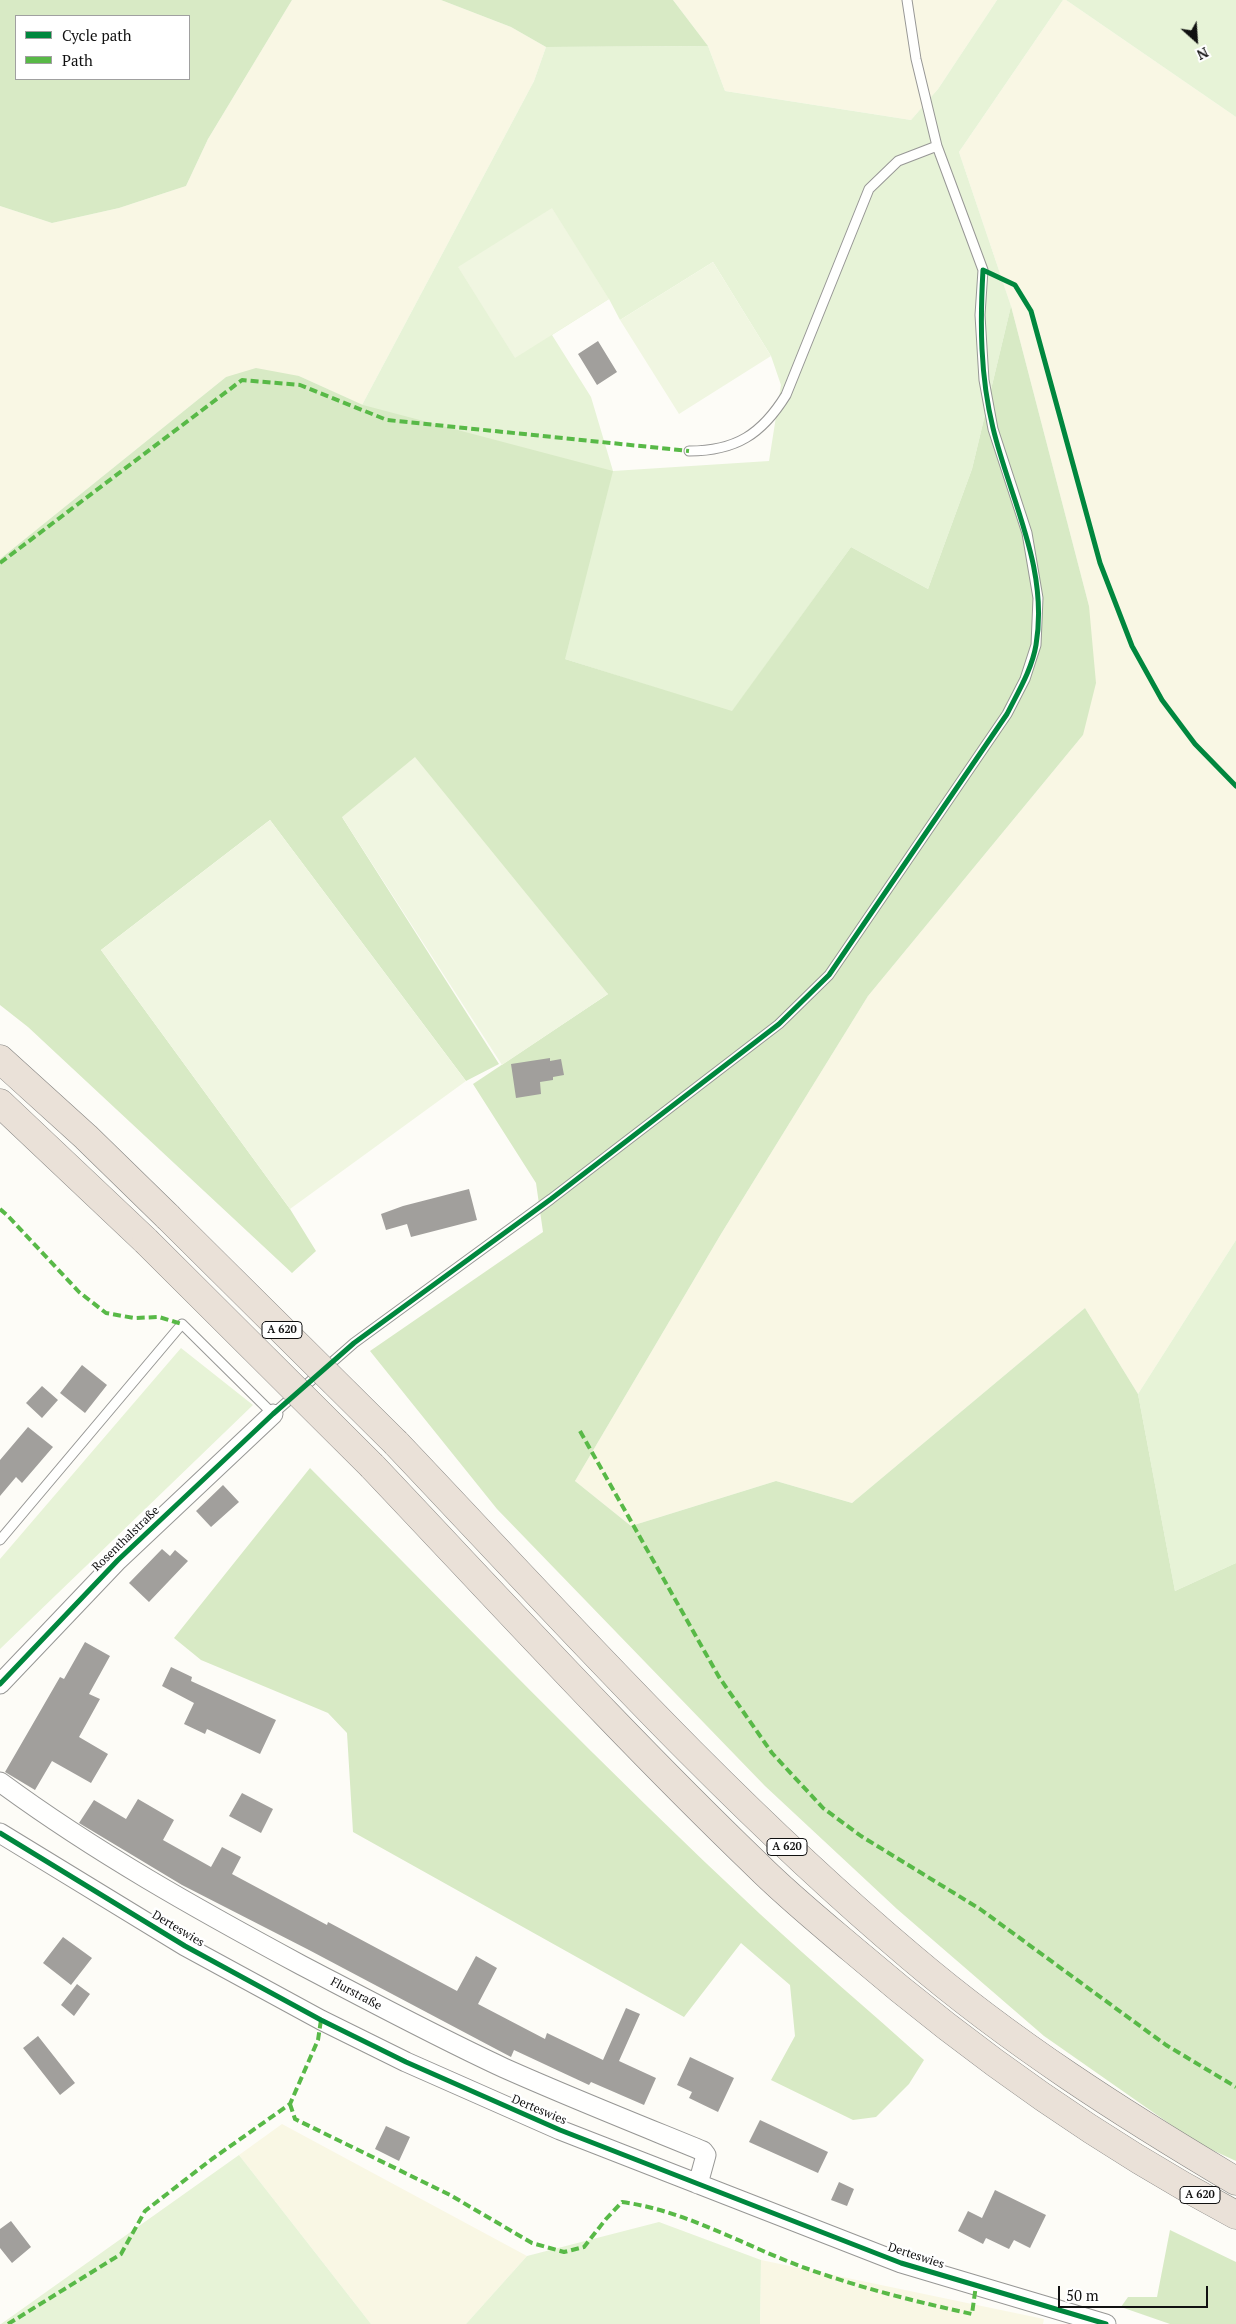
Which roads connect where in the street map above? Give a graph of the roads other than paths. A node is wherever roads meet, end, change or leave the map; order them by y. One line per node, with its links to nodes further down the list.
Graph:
1 (907, 0): 2 (lane)
2 (936, 146): 3 (lane); 6 (lane)
3 (689, 451)
4 (0, 1059): 11 (highway, A 620, bridge)
5 (0, 1103): 13 (highway, A 620, bridge)
6 (272, 1414): 7 (lane); 8 (street, Rosenthalstraße)
7 (0, 1540)
8 (0, 1684)
9 (0, 1782): 12 (street, Flurstraße)
10 (0, 1833): 12 (street, Derteswies)
11 (1236, 2181)
12 (698, 2184): 14 (street, Derteswies)
13 (1236, 2215)
14 (1106, 2324)

